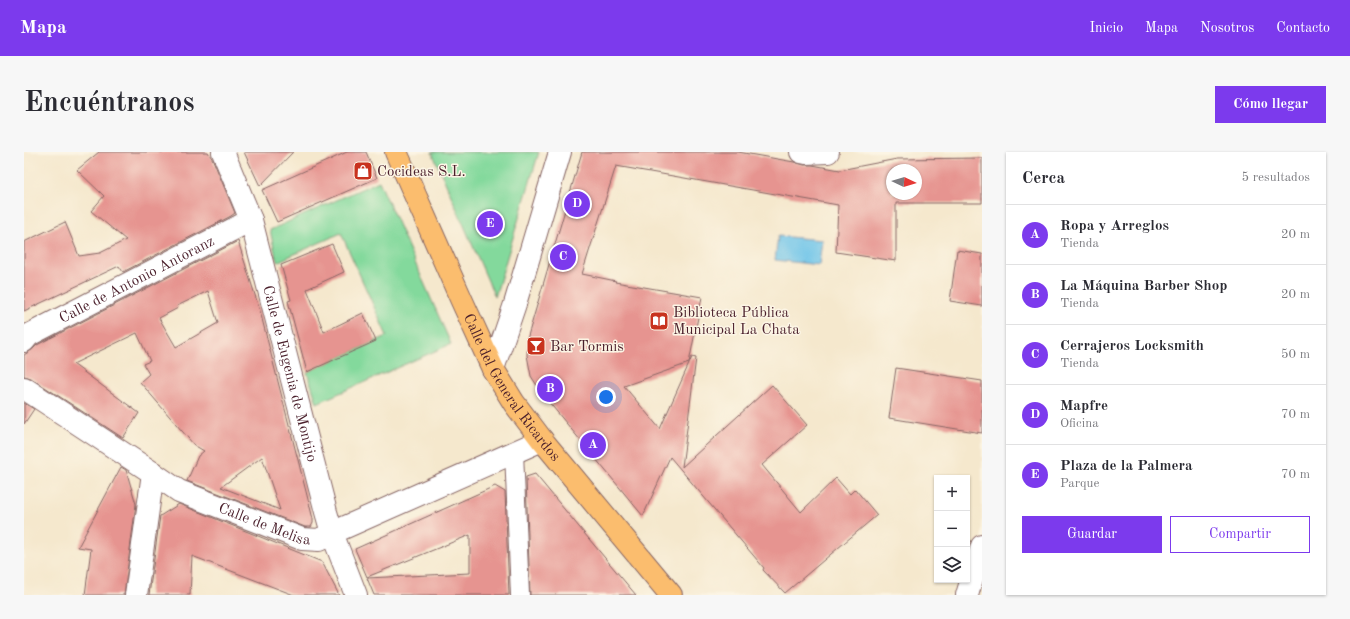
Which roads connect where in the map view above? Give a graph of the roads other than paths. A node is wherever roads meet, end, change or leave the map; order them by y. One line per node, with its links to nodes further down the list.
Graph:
1 (223, 152): 6 (street, Calle de Eugenia de Montijo)
2 (396, 152): 8 (main road, Calle del General Ricardos)
3 (560, 152): 8 (street)
4 (805, 152): 5 (street)
5 (828, 152)
6 (251, 220): 7 (street, Calle de Antonio Antoranz); 13 (street, Calle de Eugenia de Montijo)
7 (24, 341)
8 (493, 369): 10 (main road, Calle del General Ricardos)
9 (24, 388): 12 (street, Calle de Melisa)
10 (542, 440): 11 (street, Calle de Melisa); 18 (main road, Calle del General Ricardos)
11 (514, 452): 13 (street, Calle de Melisa); 17 (street)
12 (153, 473): 13 (street, Calle de Melisa); 15 (street)
13 (332, 533): 16 (street, Calle de Eugenia de Montijo)
14 (982, 546): 19 (street)
15 (136, 595)
16 (356, 595)
17 (520, 595)
18 (671, 595)
19 (967, 595)

